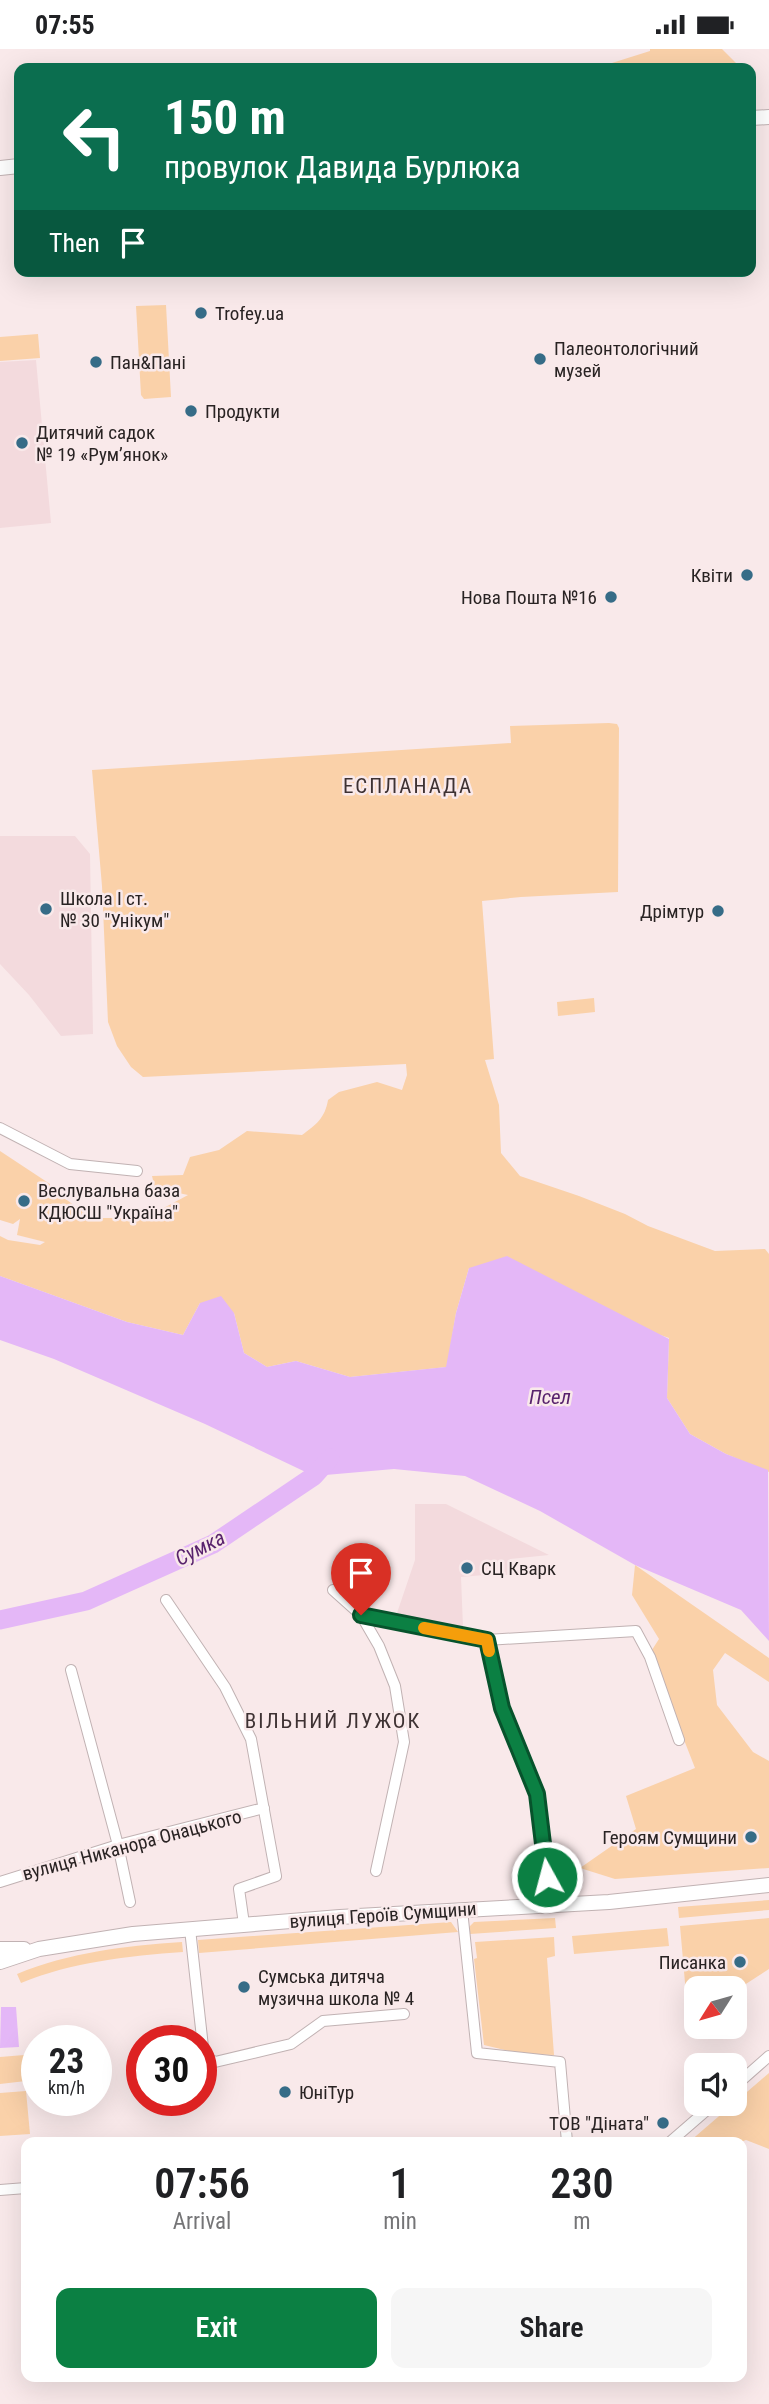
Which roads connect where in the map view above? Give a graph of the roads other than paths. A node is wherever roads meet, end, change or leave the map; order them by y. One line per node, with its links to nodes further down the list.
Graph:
1 (0, 1128): 2 (street)
2 (137, 1171)
3 (333, 1590): 5 (street)
4 (166, 1600): 9 (street)
5 (361, 1615): 6 (street); 11 (street)
6 (487, 1640): 8 (street); 15 (street)
7 (71, 1670): 10 (street)
8 (679, 1740)
9 (264, 1808): 10 (street, вулиця Никанора Онацького); 17 (street)
10 (118, 1845): 12 (street, вулиця Никанора Онацького); 14 (street)
11 (376, 1871)
12 (0, 1882)
13 (769, 1885): 15 (main road, вулиця Героїв Сумщини)
14 (130, 1902)
15 (551, 1905): 16 (main road, вулиця Героїв Сумщини)
16 (462, 1910): 17 (main road, вулиця Героїв Сумщини); 26 (street)
17 (244, 1924): 18 (main road, вулиця Героїв Сумщини)
18 (190, 1929): 20 (main road, вулиця Героїв Сумщини); 22 (street)
19 (0, 1949): 20 (main road)
20 (39, 1949): 21 (main road, вулиця Героїв Сумщини)
21 (0, 1962)
22 (404, 2014)
23 (769, 2056): 24 (street)
24 (747, 2075)
25 (700, 2116): 27 (street)
26 (567, 2137)
27 (676, 2137)
28 (21, 2188): 29 (street)
29 (0, 2190)

